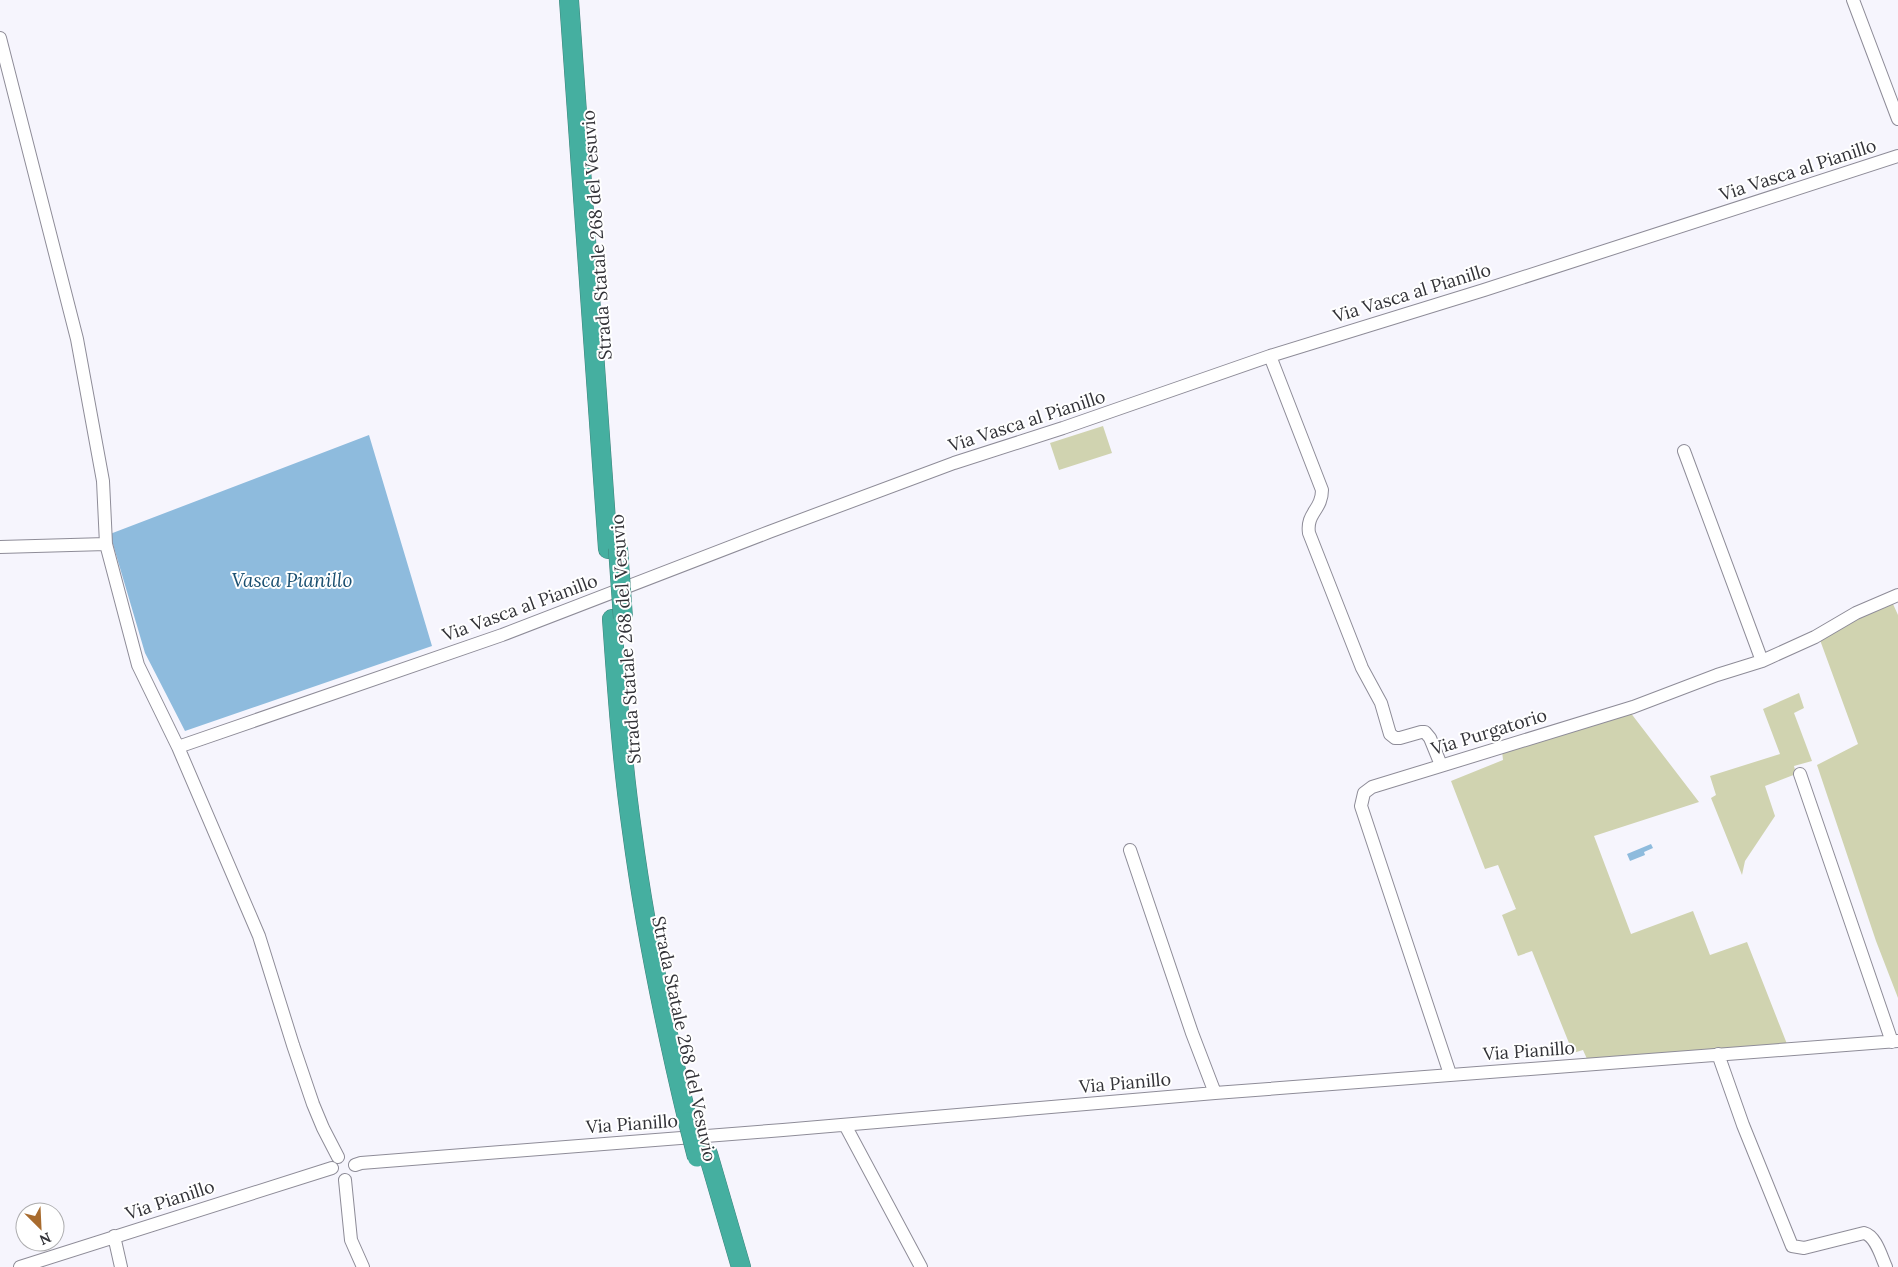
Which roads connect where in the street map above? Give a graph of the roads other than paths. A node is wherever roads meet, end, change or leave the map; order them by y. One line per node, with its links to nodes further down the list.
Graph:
1 (569, 0): 11 (highway, Strada Statale 268 del Vesuvio)
2 (580, 0): 11 (highway, Strada Statale 268 del Vesuvio)
3 (1854, 0): 5 (street)
4 (0, 38): 9 (street)
5 (1897, 114)
6 (1898, 156): 7 (street, Via Vasca al Pianillo)
7 (1270, 356): 14 (street, Via Vasca al Pianillo); 15 (street)
8 (1684, 451): 13 (street)
9 (106, 544): 10 (street); 14 (street)
10 (0, 547)
11 (613, 549): 23 (highway, Strada Statale 268 del Vesuvio)
12 (1898, 595): 13 (street, Via Purgatorio)
13 (1762, 661): 15 (street, Via Purgatorio)
14 (178, 747): 24 (street)
15 (1441, 765): 20 (street, Via Purgatorio)
16 (1800, 774): 18 (street)
17 (1130, 850): 21 (street)
18 (1896, 1042): 19 (street, Via Pianillo)
19 (1718, 1054): 20 (street, Via Pianillo); 34 (street)
20 (1450, 1074): 21 (street, Via Pianillo)
21 (1215, 1093): 22 (street, Via Pianillo)
22 (845, 1125): 25 (street, Via Pianillo); 33 (street)
23 (703, 1156): 31 (highway, Strada Statale 268 del Vesuvio); 32 (highway, Strada Statale 268 del Vesuvio)
24 (335, 1163): 25 (street); 26 (street); 27 (street, Via Pianillo)
25 (355, 1166): 26 (street)
26 (345, 1180): 30 (street)
27 (114, 1236): 28 (street, Via Pianillo); 29 (street)
28 (20, 1267)
29 (121, 1267)
30 (363, 1267)
31 (730, 1267)
32 (741, 1267)
33 (921, 1267)
34 (1886, 1267)

